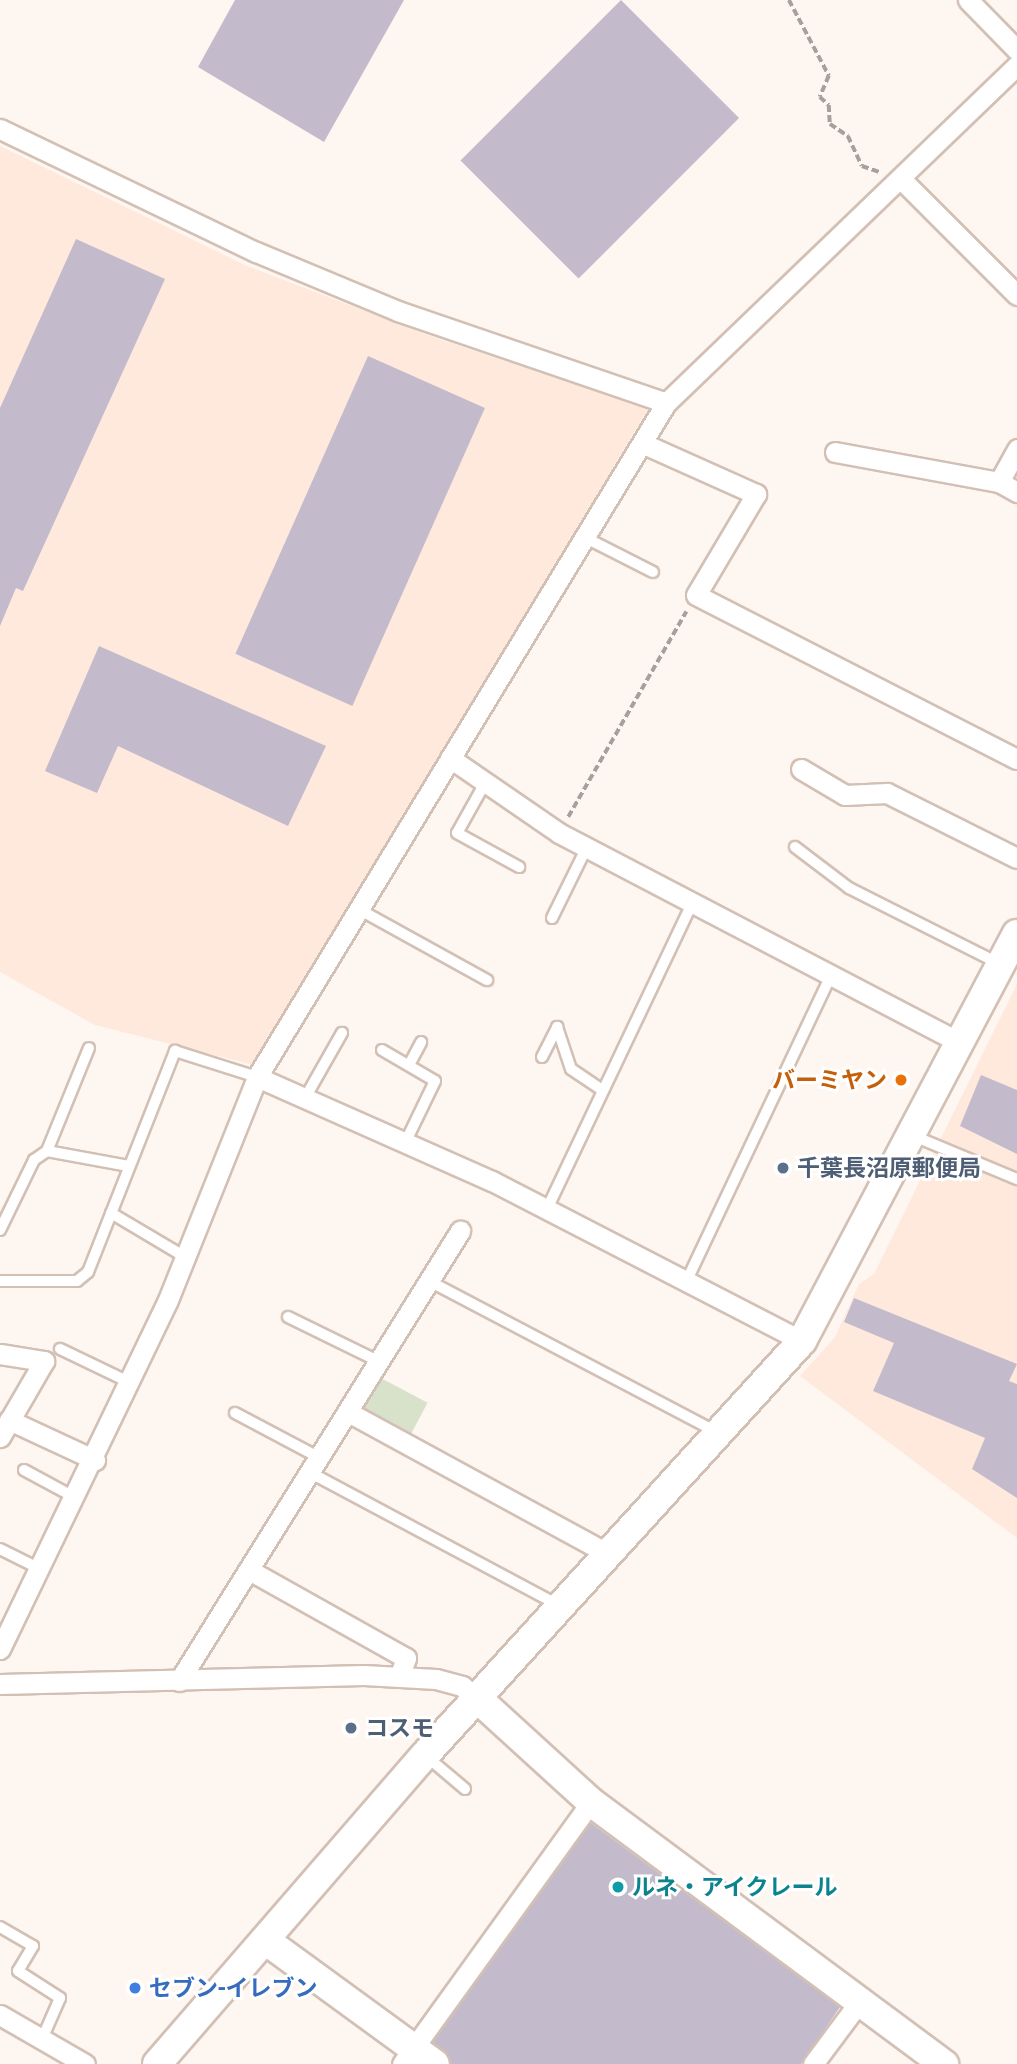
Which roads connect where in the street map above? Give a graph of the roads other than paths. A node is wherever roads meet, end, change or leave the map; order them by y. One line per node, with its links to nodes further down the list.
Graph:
1 (968, 0): 2 (street)
2 (1017, 50)
3 (1017, 65): 5 (street)
4 (0, 129): 7 (street)
5 (901, 179): 6 (street); 7 (street)
6 (1017, 295)
7 (666, 403): 8 (street)
8 (643, 444): 13 (street); 16 (street)
9 (1017, 449): 11 (street)
10 (835, 452): 11 (street)
11 (999, 482): 12 (street)
12 (1017, 492)
13 (586, 538): 14 (lane); 15 (street)
14 (653, 572)
15 (450, 758): 18 (street); 24 (street)
16 (1017, 759)
17 (801, 769): 21 (street)
18 (485, 783): 19 (street); 22 (lane)
19 (587, 847): 23 (street); 25 (lane)
20 (795, 847): 27 (lane)
21 (1017, 858)
22 (519, 867)
23 (693, 902): 28 (street); 38 (lane)
24 (362, 911): 29 (lane); 37 (street)
25 (552, 918)
26 (1017, 934): 27 (street)
27 (1001, 965): 32 (street)
28 (831, 975): 32 (street); 52 (lane)
29 (488, 980)
30 (342, 1033): 39 (lane)
31 (421, 1042): 36 (lane)
32 (960, 1043): 40 (street)
33 (89, 1048): 42 (lane)
34 (382, 1050): 36 (lane)
35 (542, 1057): 38 (lane)
36 (409, 1065): 41 (lane)
37 (257, 1077): 39 (street); 43 (lane); 49 (street)
38 (602, 1090): 45 (lane)
39 (305, 1098): 41 (street)
40 (914, 1136): 44 (lane); 54 (street)
41 (404, 1144): 45 (street)
42 (47, 1152): 43 (lane); 47 (lane)
43 (129, 1166): 46 (lane)
44 (1017, 1179)
45 (545, 1211): 52 (street)
46 (111, 1213): 49 (lane); 50 (lane)
47 (0, 1230)
48 (460, 1231): 51 (street)
49 (185, 1257): 58 (street)
50 (0, 1281)
51 (429, 1281): 57 (street); 62 (lane)
52 (685, 1282): 54 (street)
53 (288, 1317): 57 (lane)
54 (802, 1341): 62 (street)
55 (60, 1349): 58 (lane)
56 (0, 1354): 61 (street)
57 (380, 1362): 59 (street)
58 (129, 1382): 63 (street)
59 (348, 1412): 64 (street); 68 (street)
60 (235, 1413): 64 (lane)
61 (5, 1428): 63 (street)
62 (718, 1432): 68 (street)
63 (95, 1460): 66 (street)
64 (316, 1466): 70 (street); 71 (lane)
65 (24, 1470): 66 (lane)
66 (72, 1496): 69 (street)
67 (0, 1549): 69 (lane)
68 (608, 1554): 71 (street)
69 (38, 1568): 72 (street)
70 (249, 1570): 73 (street); 74 (street)
71 (561, 1606): 76 (street)
72 (0, 1649)
73 (399, 1677): 74 (street); 76 (street)
74 (180, 1681): 75 (street)
75 (0, 1684)
76 (477, 1698): 77 (street); 79 (street)
77 (425, 1755): 78 (lane); 81 (street)
78 (465, 1789)
79 (591, 1802): 82 (street); 85 (street)
80 (0, 1927): 84 (lane)
81 (265, 1940): 85 (street); 87 (street)
82 (860, 2001): 88 (street); 89 (street)
83 (0, 2015): 84 (street)
84 (42, 2039): 86 (street)
85 (417, 2059)
86 (85, 2064)
87 (157, 2064)
88 (813, 2064)
89 (944, 2064)

